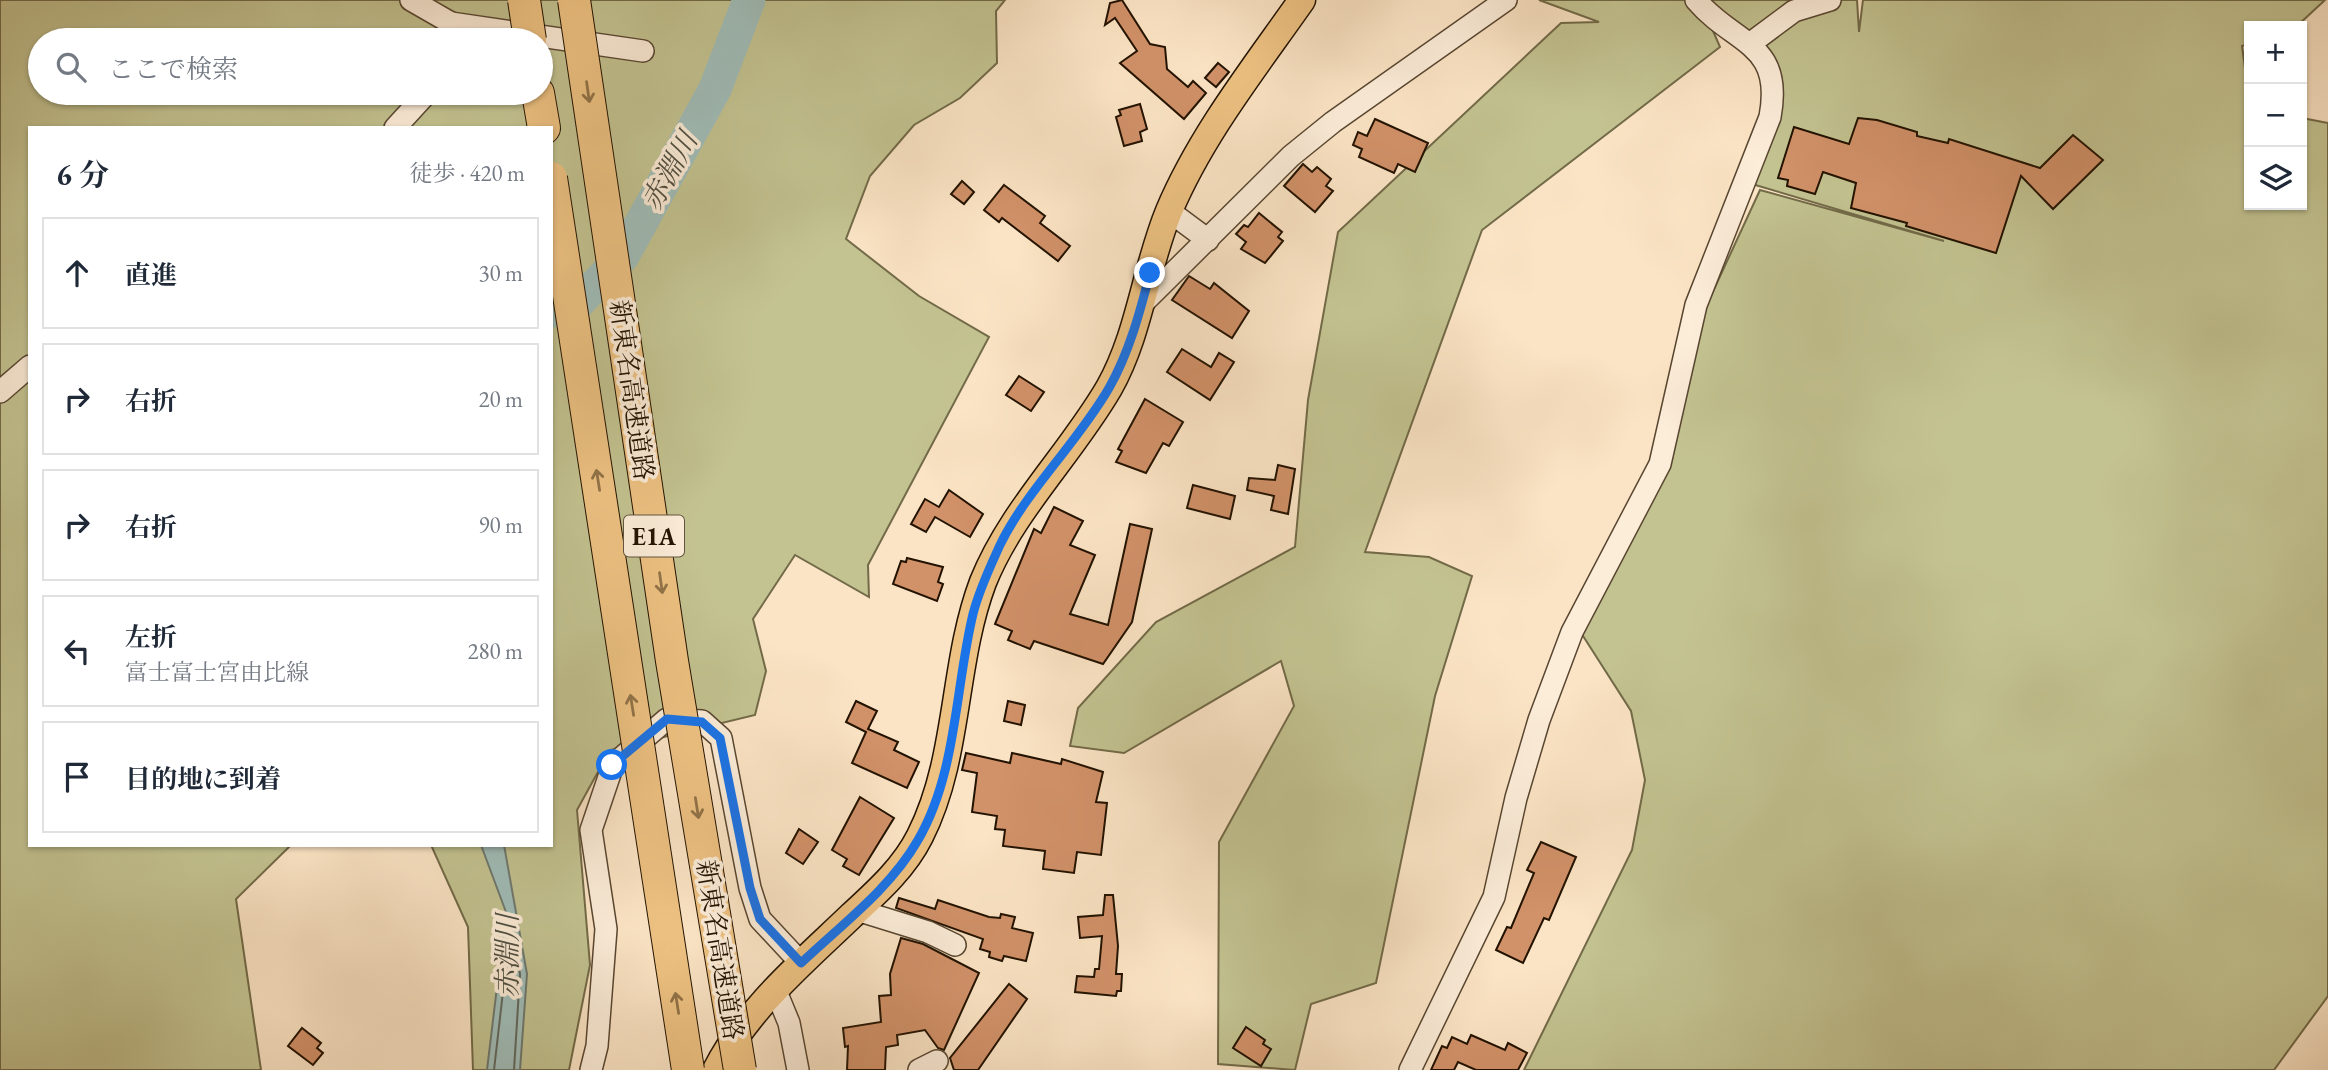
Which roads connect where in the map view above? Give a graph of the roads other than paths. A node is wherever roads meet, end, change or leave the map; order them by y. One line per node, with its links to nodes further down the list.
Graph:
1 (411, 0): 8 (street)
2 (524, 0): 9 (highway, bridge)
3 (574, 0): 30 (highway, 新東名高速道路 / E1A, one-way to 30, bridge)
4 (1302, 0): 18 (main road)
5 (1506, 0): 19 (street)
6 (1696, 0): 11 (street)
7 (1830, 0): 11 (street)
8 (446, 28)
9 (528, 28)
10 (553, 42): 12 (street)
11 (1752, 43): 32 (street)
12 (643, 51)
13 (416, 105): 15 (street)
14 (540, 105): 16 (highway)
15 (397, 126)
16 (544, 126)
17 (553, 191): 28 (highway, 新東名高速道路 / E1A, one-way to 17, bridge)
18 (1169, 211): 19 (street); 20 (main road)
19 (1208, 240): 20 (street)
20 (1142, 304): 23 (main road)
21 (28, 368): 22 (street)
22 (0, 392)
23 (857, 910): 24 (street); 25 (main road)
24 (955, 945)
25 (801, 963): 26 (main road); 27 (street)
26 (775, 989): 29 (main road); 31 (street)
27 (591, 1070)
28 (688, 1070)
29 (716, 1070)
30 (740, 1070)
31 (798, 1070)
32 (1410, 1070)

